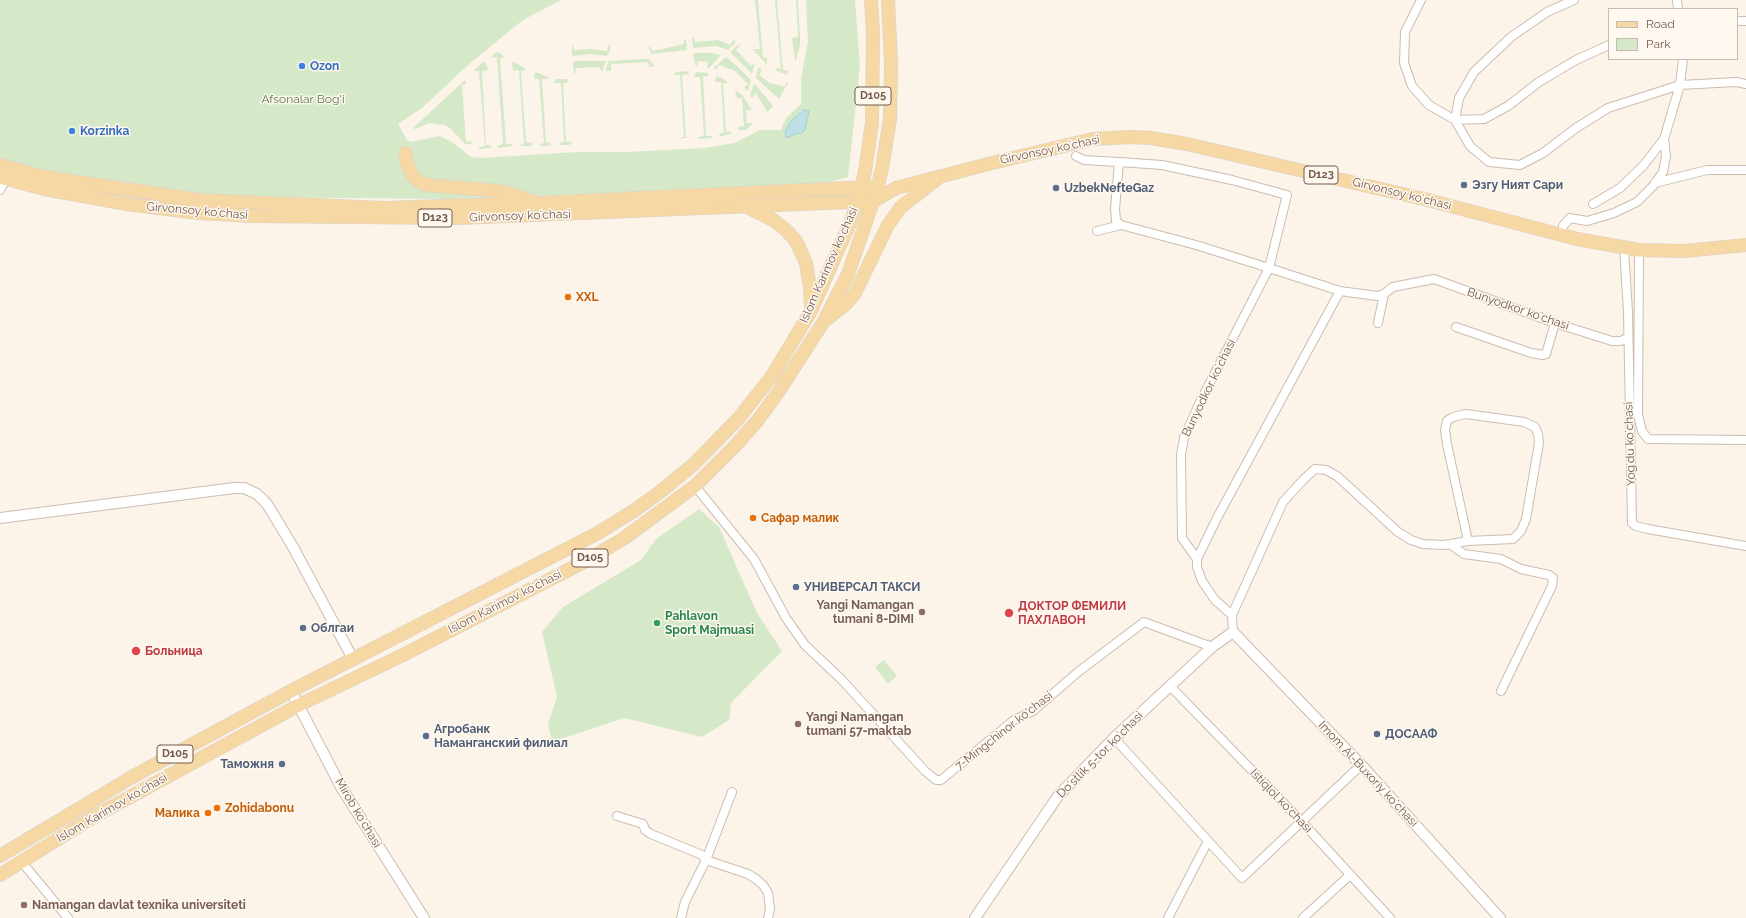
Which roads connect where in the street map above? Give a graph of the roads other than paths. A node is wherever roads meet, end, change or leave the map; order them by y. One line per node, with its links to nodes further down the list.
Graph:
1 (871, 0): 20 (main road, Islom Karimov koʻchasi / D105)
2 (888, 0): 19 (main road, Islom Karimov koʻchasi / D105)
3 (1421, 0): 9 (street)
4 (1574, 0): 9 (street)
5 (1608, 45): 9 (street)
6 (1683, 60): 8 (street)
7 (1746, 84): 8 (street)
8 (1680, 85): 9 (street); 10 (street)
9 (1455, 120)
10 (1664, 139): 18 (street); 25 (street)
11 (405, 153): 24 (main road)
12 (1076, 156): 13 (street, Bunyodkor koʻchasi)
13 (1119, 162): 29 (street); 35 (street, Bunyodkor koʻchasi)
14 (0, 165): 27 (main road, Girvonsoy koʻchasi / D123)
15 (1746, 170): 18 (street)
16 (942, 176): 21 (main road, Girvonsoy koʻchasi / D123); 31 (main road, Girvonsoy koʻchasi / D123); 39 (main road)
17 (2, 182): 27 (main road, Girvonsoy koʻchasi / D123)
18 (1655, 183): 31 (street)
19 (878, 186): 20 (main road, D123); 21 (main road, Girvonsoy koʻchasi / D123); 22 (main road, Islom Karimov koʻchasi / D105)
20 (862, 188): 23 (main road, Islom Karimov koʻchasi / D105); 24 (main road, Girvonsoy koʻchasi / D123)
21 (896, 188): 22 (main road, Girvonsoy koʻchasi / D123)
22 (874, 201): 23 (main road, Girvonsoy koʻchasi / D123); 39 (main road, Islom Karimov koʻchasi / D105)
23 (858, 202): 26 (main road, Girvonsoy koʻchasi / D123); 38 (main road, Islom Karimov koʻchasi / D105)
24 (536, 204): 28 (main road, Girvonsoy koʻchasi / D123)
25 (1593, 204)
26 (748, 207): 28 (main road, Girvonsoy koʻchasi / D123); 38 (main road)
27 (250, 210): 28 (main road, Girvonsoy koʻchasi / D123)
28 (284, 210)
29 (1121, 226): 30 (street); 35 (street, Bunyodkor koʻchasi)
30 (1097, 231)
31 (1561, 235): 33 (main road, Girvonsoy koʻchasi / D123)
32 (1746, 245): 34 (main road, Girvonsoy koʻchasi / D123)
33 (1624, 248): 34 (main road, Girvonsoy koʻchasi / D123); 43 (street, Yogʻdu koʻchasi)
34 (1639, 250): 44 (street, Yogʻdu koʻchasi)
35 (1269, 268): 36 (street, Bunyodkor koʻchasi); 50 (street, Bunyodkor koʻchasi)
36 (1340, 290): 37 (street, Bunyodkor koʻchasi); 50 (street)
37 (1384, 294): 40 (street); 41 (street, Bunyodkor koʻchasi)
38 (811, 311): 51 (main road, Islom Karimov koʻchasi / D105)
39 (824, 321): 45 (main road, Islom Karimov koʻchasi / D105)
40 (1378, 322)
41 (1555, 323): 42 (street); 43 (street, Bunyodkor koʻchasi)
42 (1456, 327)
43 (1627, 338): 49 (street, Yogʻdu koʻchasi)
44 (1746, 440)
45 (695, 486): 52 (main road, Islom Karimov koʻchasi / D105); 55 (street, 7-Mingchinor ko'chasi)
46 (0, 518): 56 (street)
47 (1468, 541): 47 (street); 48 (street)
48 (1451, 545): 53 (street); 59 (street)
49 (1746, 546)
50 (1197, 559): 53 (street, Bunyodkor koʻchasi)
51 (498, 584): 52 (main road); 56 (main road, Islom Karimov koʻchasi / D105)
52 (507, 601): 60 (main road, Islom Karimov koʻchasi / D105)
53 (1232, 615): 54 (street)
54 (1233, 632): 55 (street, Doʻstlik 5-tor koʻchasi); 62 (street, Imom Al-Buxoriy koʻchasi)
55 (1212, 647): 57 (street, Doʻstlik 5-tor koʻchasi)
56 (353, 659): 58 (main road, Islom Karimov koʻchasi / D105)
57 (1170, 686): 61 (street, Doʻstlik 5-tor koʻchasi); 65 (street, Istiqlol ko‘chasi)
58 (292, 691): 60 (street, Mirob koʻchasi); 67 (main road, Islom Karimov koʻchasi / D105)
59 (1501, 691)
60 (299, 705): 69 (main road, Islom Karimov koʻchasi / D105); 73 (street, Mirob koʻchasi)
61 (1114, 738): 66 (street); 76 (street, Doʻstlik 5-tor koʻchasi)
62 (1361, 765): 65 (street); 80 (street, Imom Al-Buxoriy koʻchasi)
63 (732, 792): 68 (street)
64 (617, 816): 68 (street)
65 (1302, 822): 66 (street); 70 (street, Istiqlol ko‘chasi)
66 (1208, 840): 77 (street)
67 (0, 856)
68 (706, 860): 74 (street); 75 (street)
69 (21, 861): 71 (main road, Islom Karimov koʻchasi / D105); 72 (street)
70 (1350, 874): 78 (street); 79 (street, Istiqlol ko‘chasi)
71 (0, 875)
72 (68, 918)
73 (424, 918)
74 (681, 918)
75 (768, 918)
76 (975, 918)
77 (1168, 918)
78 (1304, 918)
79 (1390, 918)
80 (1500, 918)

